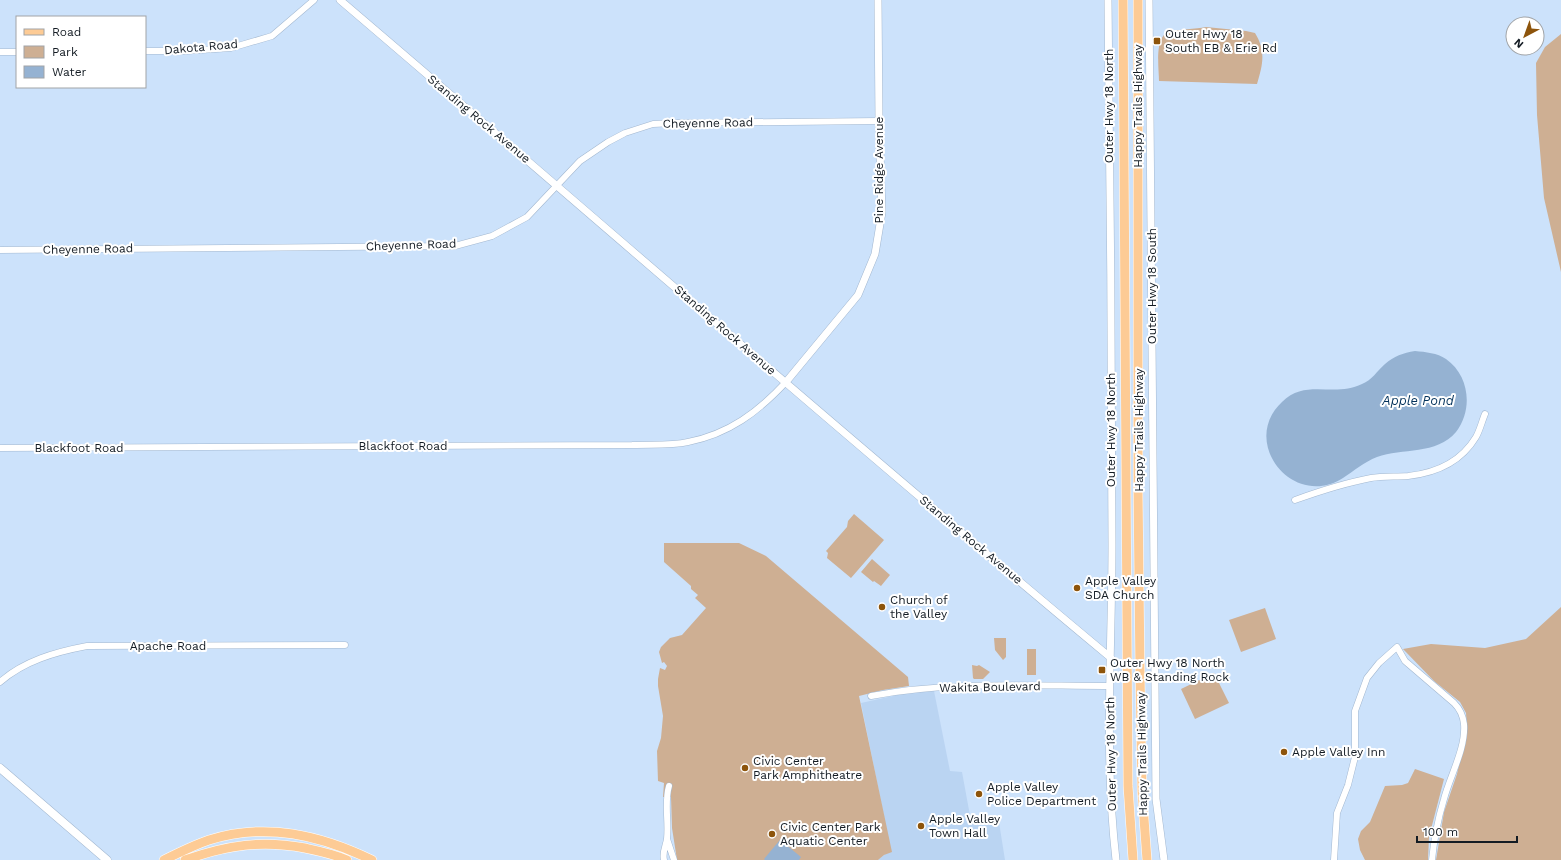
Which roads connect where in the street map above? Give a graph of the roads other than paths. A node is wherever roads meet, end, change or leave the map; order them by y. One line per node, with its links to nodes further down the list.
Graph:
1 (314, 0): 8 (street, Dakota Road)
2 (340, 0): 12 (street, Standing Rock Avenue)
3 (878, 0): 11 (street, Pine Ridge Avenue)
4 (1108, 0): 19 (street, Outer Hwy 18 North)
5 (1123, 0): 34 (main road, Happy Trails Highway)
6 (1138, 0): 35 (main road, Happy Trails Highway)
7 (1149, 0): 36 (street, Outer Hwy 18 South)
8 (146, 51)
9 (0, 52): 10 (street)
10 (16, 52)
11 (879, 121): 12 (street, Cheyenne Road); 14 (street, Pine Ridge Avenue)
12 (557, 185): 13 (street, Cheyenne Road); 14 (street, Standing Rock Avenue)
13 (0, 250)
14 (786, 382): 16 (street, Blackfoot Road); 19 (street, Standing Rock Avenue)
15 (1485, 414): 17 (street)
16 (0, 448)
17 (1295, 500)
18 (345, 645): 20 (street, Apache Road)
19 (1111, 658): 21 (street, Outer Hwy 18 North)
20 (0, 682)
21 (1109, 686): 22 (street, Wakita Boulevard); 33 (street, Outer Hwy 18 North)
22 (871, 696)
23 (0, 768): 26 (main road)
24 (669, 786): 25 (street)
25 (667, 839): 31 (street); 32 (street)
26 (107, 860)
27 (164, 860): 30 (main road)
28 (185, 860): 29 (main road)
29 (346, 860)
30 (372, 860)
31 (664, 860)
32 (674, 860)
33 (1116, 860)
34 (1133, 860)
35 (1147, 860)
36 (1164, 860)
37 (1334, 860): 38 (street)
38 (1432, 860)

